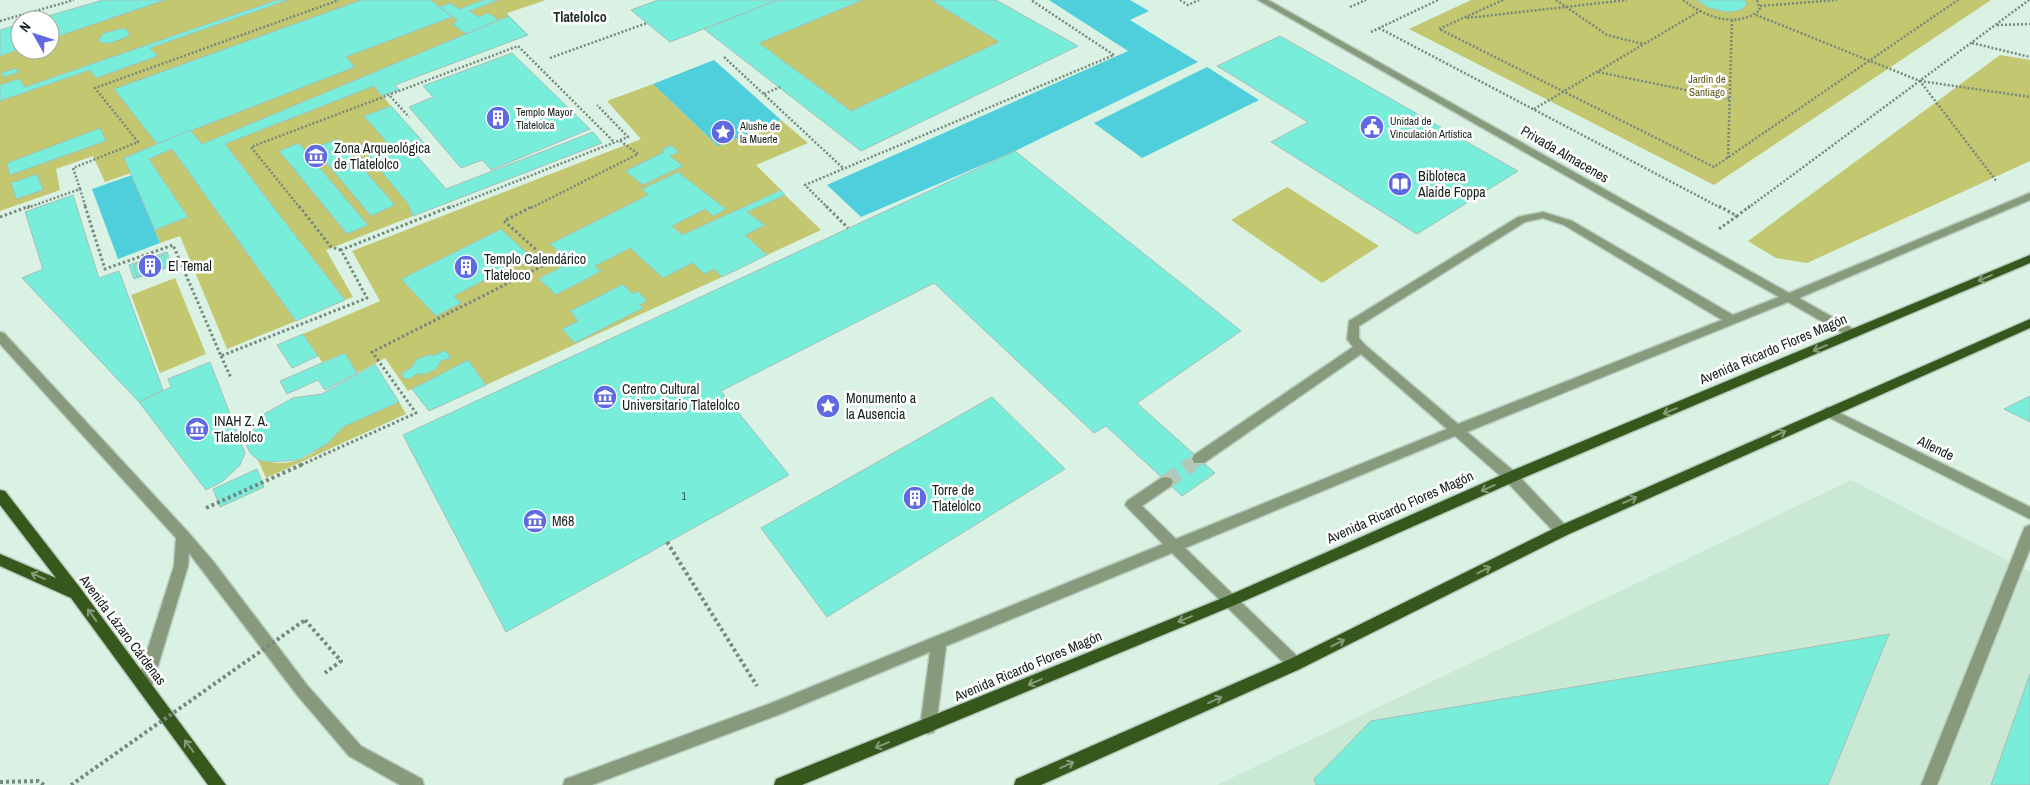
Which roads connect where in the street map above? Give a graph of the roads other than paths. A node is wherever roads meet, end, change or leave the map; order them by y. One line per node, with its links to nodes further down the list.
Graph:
1 (1262, 0): 4 (street, Privada Almacenes)
2 (2030, 196): 4 (street)
3 (2030, 259): 7 (main road, Avenida Ricardo Flores Magón, one-way to 7)
4 (1788, 298): 5 (street); 7 (street, Privada Almacenes)
5 (1732, 320): 9 (street); 11 (street)
6 (2030, 323): 10 (main road)
7 (1853, 334): 13 (main road, Avenida Ricardo Flores Magón, one-way to 13)
8 (0, 336): 19 (street)
9 (1361, 348): 11 (street); 12 (street)
10 (1828, 412): 16 (street, Allende); 17 (main road, one-way to 10)
11 (1458, 430): 13 (street); 20 (street)
12 (1199, 459)
13 (1511, 477): 17 (street); 23 (main road, Avenida Ricardo Flores Magón, one-way to 23)
14 (1166, 482): 20 (street)
15 (0, 495): 22 (main road, Avenida Lázaro Cárdenas)
16 (2030, 513)
17 (1562, 531): 25 (main road, one-way to 17)
18 (2030, 531): 33 (street)
19 (183, 536): 26 (street); 29 (street)
20 (1174, 546): 23 (street); 24 (street)
21 (0, 560): 22 (main road, one-way to 21)
22 (76, 593): 26 (main road, Avenida Lázaro Cárdenas, one-way to 22)
23 (1230, 601): 25 (street); 27 (main road, Avenida Ricardo Flores Magón, one-way to 27)
24 (939, 642): 27 (street); 30 (street)
25 (1295, 664): 32 (main road, one-way to 25)
26 (144, 686): 28 (main road, Avenida Lázaro Cárdenas, one-way to 26)
27 (928, 727): 31 (main road, Avenida Ricardo Flores Magón, one-way to 31)
28 (218, 785)
29 (416, 785)
30 (571, 785)
31 (782, 785)
32 (1022, 785)
33 (1929, 785)

